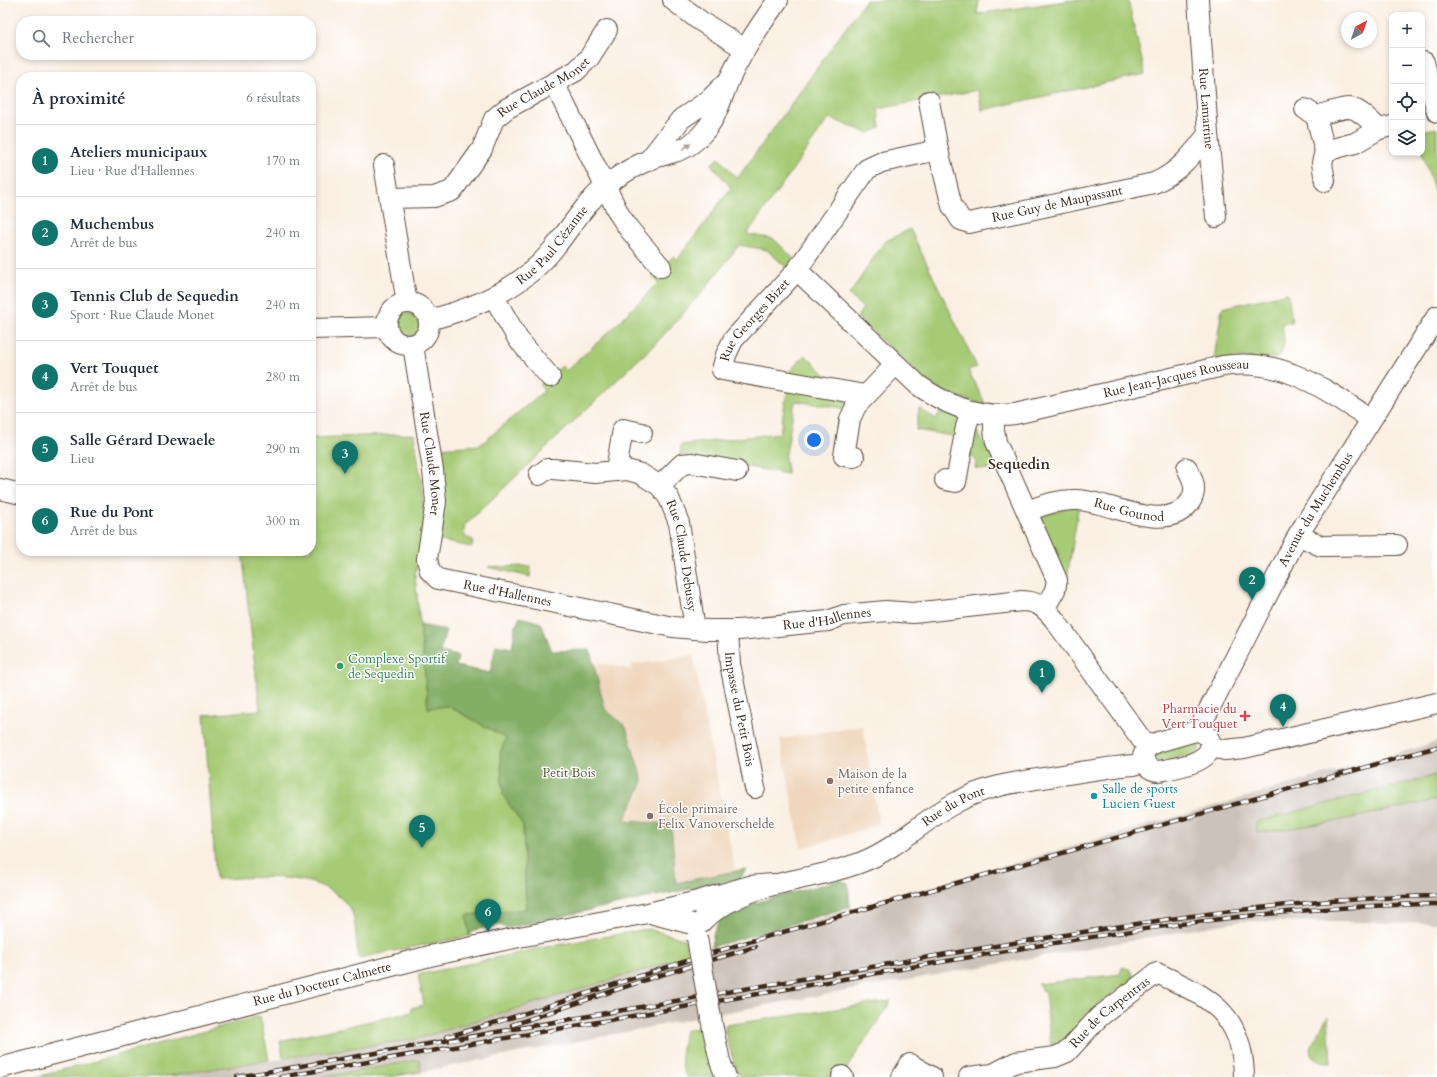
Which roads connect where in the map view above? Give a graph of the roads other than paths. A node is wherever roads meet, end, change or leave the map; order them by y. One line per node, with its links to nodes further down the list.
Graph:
1 (673, 0): 5 (street)
2 (778, 0): 5 (street, Rue Paul Cézanne)
3 (1198, 0): 13 (street, Rue Lamartine)
4 (607, 30): 7 (street, Rue Claude Monet)
5 (745, 49): 18 (street, Rue Paul Cézanne)
6 (1425, 66): 9 (street)
7 (554, 83): 18 (street); 19 (street, Rue Claude Monet)
8 (929, 101): 14 (street, Rue Guy de Maupassant)
9 (1437, 112)
10 (1437, 117): 11 (street)
11 (1425, 119)
12 (1386, 128): 15 (street); 15 (street)
13 (1208, 134): 14 (street, Rue Guy de Maupassant); 20 (street, Rue Lamartine)
14 (938, 150): 22 (street, Rue Georges Bizet)
15 (1325, 151): 17 (street)
16 (384, 165): 19 (street)
17 (1325, 181)
18 (606, 187): 21 (street); 23 (street, Rue Paul Cézanne)
19 (390, 198): 24 (street)
20 (1216, 217)
21 (661, 267)
22 (797, 270): 30 (street, Rue Jean-Jacques Rousseau); 32 (street, Rue Georges Bizet)
23 (494, 297): 26 (street, Rue Paul Cézanne); 31 (street)
24 (407, 303): 26 (street); 27 (street)
25 (1437, 316): 35 (street, Avenue du Muchembus)
26 (429, 320): 29 (street)
27 (387, 327): 28 (street); 29 (street)
28 (316, 329)
29 (413, 345): 49 (street, Rue Claude Monet)
30 (895, 365): 32 (street); 33 (street, Rue Jean-Jacques Rousseau)
31 (550, 377)
32 (866, 395): 37 (street)
33 (971, 411): 34 (street, Rue Jean-Jacques Rousseau); 42 (street)
34 (994, 415): 35 (street, Rue Jean-Jacques Rousseau); 46 (street)
35 (1372, 419): 47 (street, Avenue du Muchembus)
36 (642, 433): 39 (street)
37 (854, 457)
38 (1187, 468): 46 (street, Rue Gounod)
39 (616, 470): 41 (street, Rue Claude Debussy); 43 (street, Rue Claude Debussy)
40 (737, 471): 43 (street, Rue Claude Debussy)
41 (539, 475)
42 (945, 480)
43 (660, 486): 51 (street, Rue Claude Debussy)
44 (0, 489): 45 (street)
45 (16, 493)
46 (1028, 511): 50 (street)
47 (1298, 535): 48 (street); 54 (street, Avenue du Muchembus)
48 (1397, 545)
49 (438, 579): 51 (street, Rue d'Hallennes)
50 (1045, 608): 52 (street, Rue d'Hallennes); 56 (street)
51 (695, 629): 52 (street, Rue d'Hallennes)
52 (728, 630): 57 (street, Impasse du Petit Bois)
53 (1437, 703): 55 (street)
54 (1198, 731): 55 (street); 56 (street, Rue du Pont)
55 (1211, 747): 56 (street)
56 (1146, 754): 58 (street, Rue du Pont)
57 (755, 788)
58 (695, 919): 59 (street, Rue du Docteur Calmette); 60 (street, bridge)
59 (0, 1068)
60 (726, 1077)
61 (902, 1077): 62 (street)
62 (932, 1077)
63 (969, 1077): 64 (street, Rue de Carpentras)
64 (1244, 1077)

